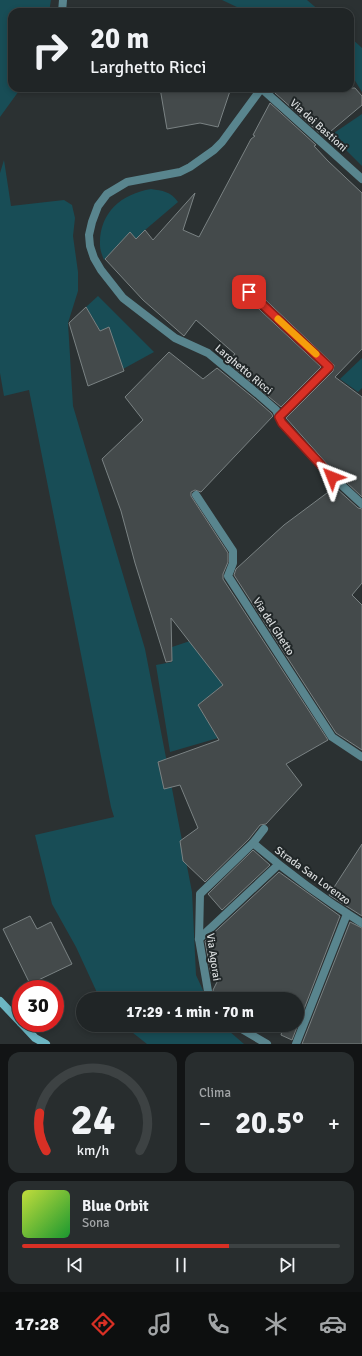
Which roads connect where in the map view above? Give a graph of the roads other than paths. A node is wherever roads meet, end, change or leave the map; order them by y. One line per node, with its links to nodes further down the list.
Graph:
1 (258, 92): 5 (street, Larghetto Ricci)
2 (265, 92): 3 (street, Via dei Bastioni)
3 (362, 178)
4 (249, 292): 5 (street)
5 (278, 414): 7 (street, Larghetto Ricci)
6 (196, 495): 8 (street, Via del Ghetto)
7 (362, 504)
8 (362, 757)
9 (264, 829): 10 (street)
10 (253, 843): 11 (street, Strada San Lorenzo); 14 (street, Via Agorai)
11 (278, 865): 12 (street, Strada San Lorenzo); 14 (street)
12 (347, 914): 13 (street, Strada San Lorenzo); 22 (street)
13 (362, 923)
14 (199, 939): 15 (street, Via Agorai)
15 (208, 992)
16 (0, 1001): 17 (street)
17 (12, 1014)
18 (29, 1032): 20 (street)
19 (247, 1032): 21 (street)
20 (46, 1044)
21 (267, 1044)
22 (296, 1044)

